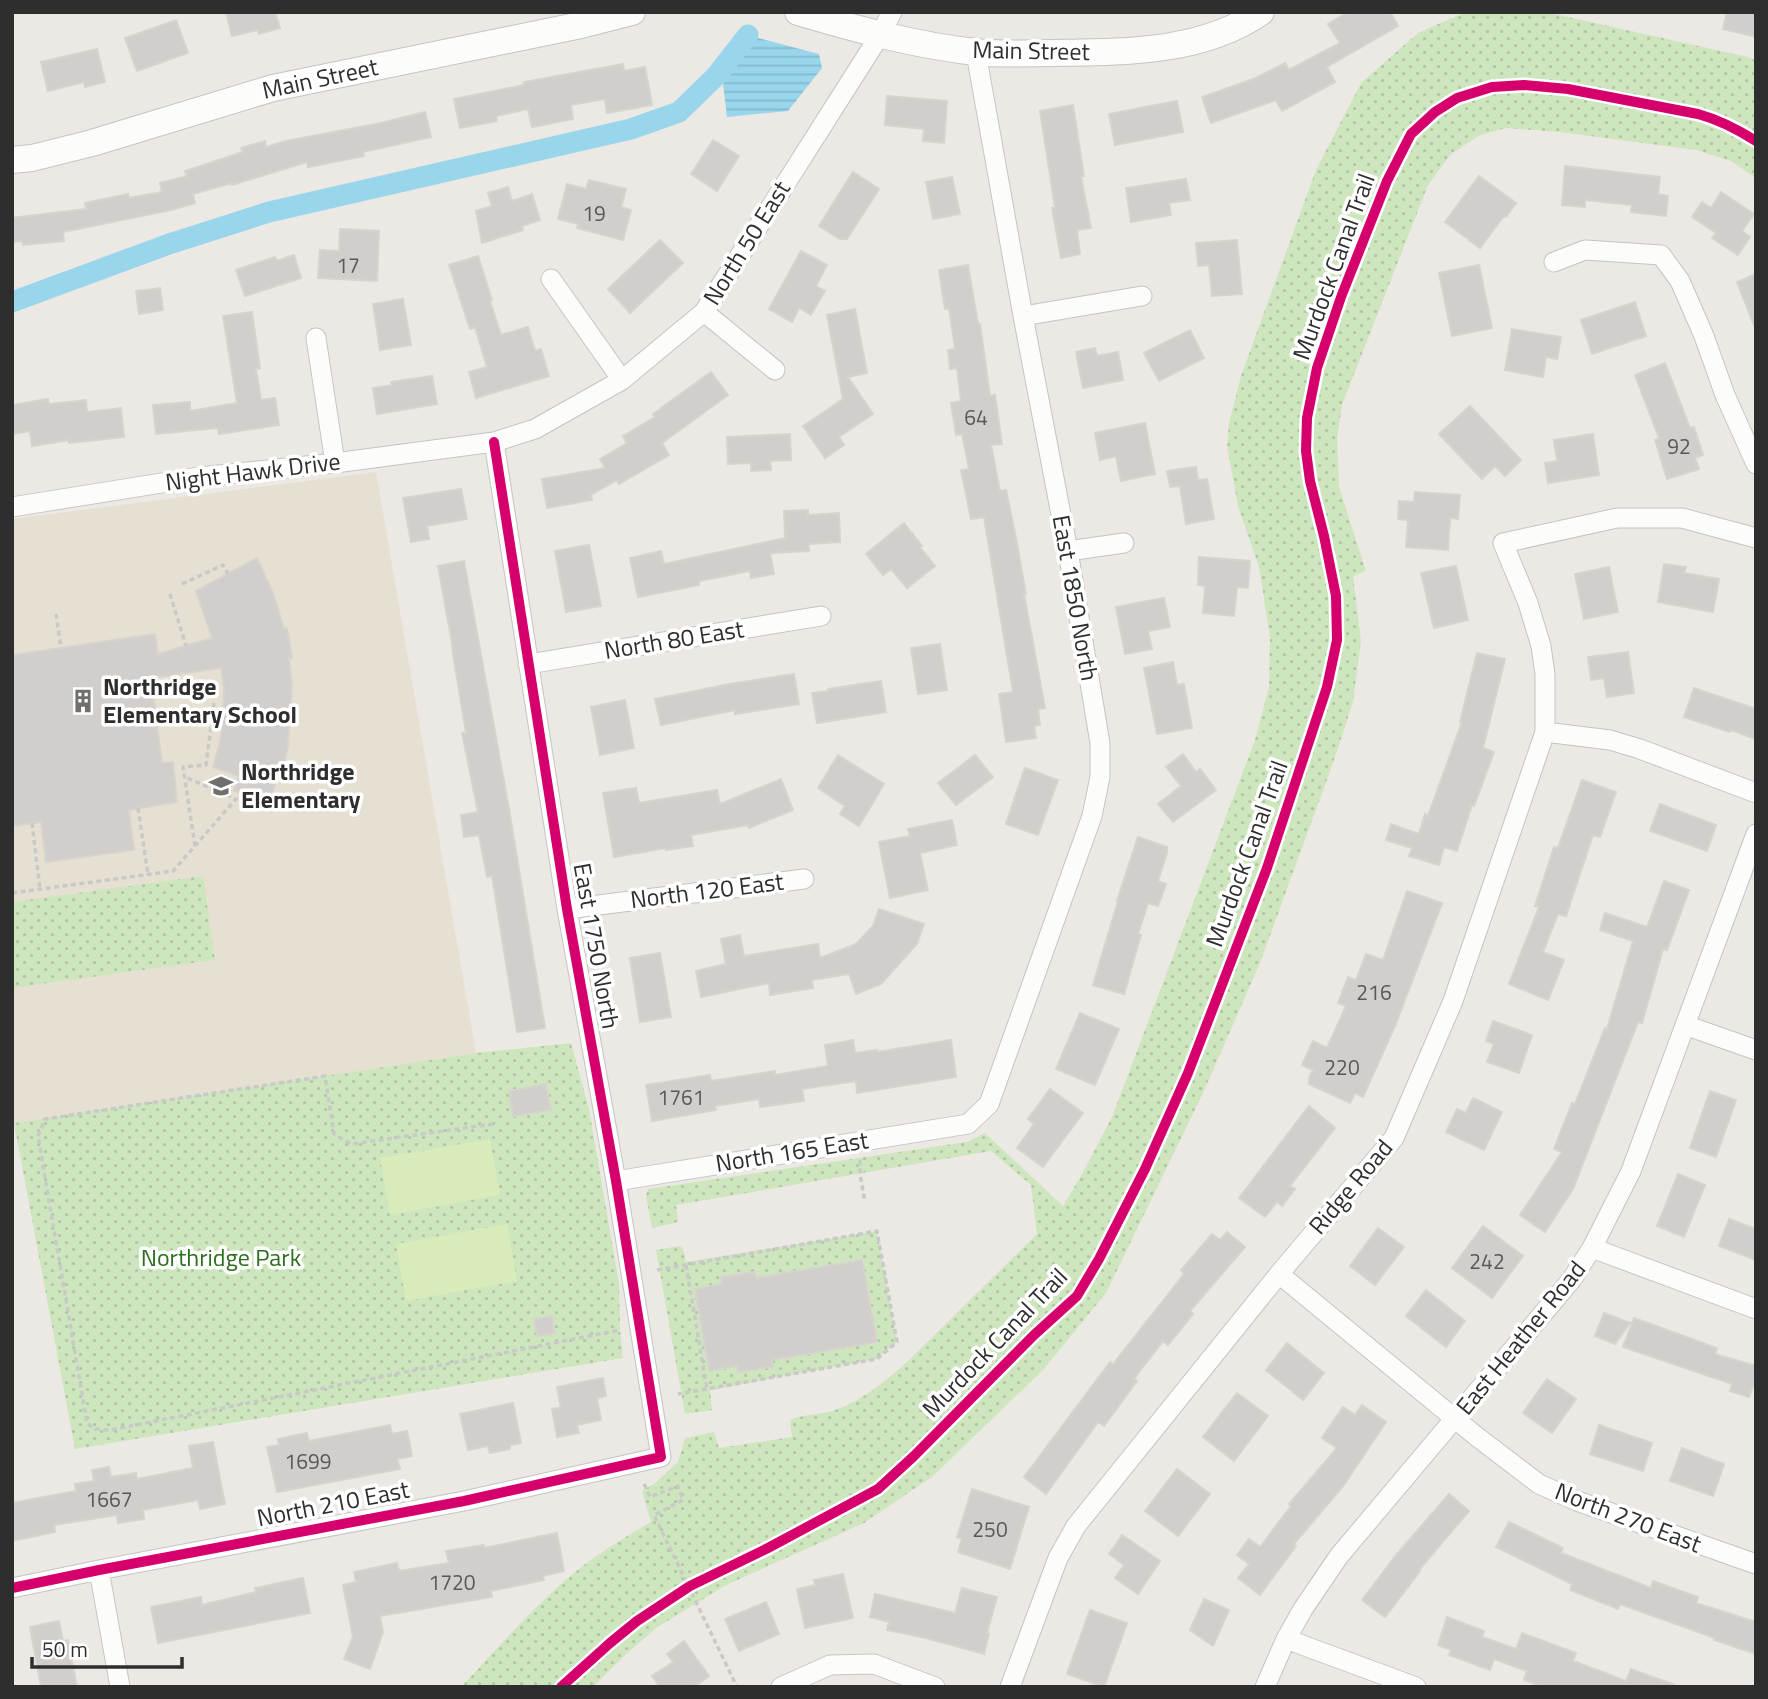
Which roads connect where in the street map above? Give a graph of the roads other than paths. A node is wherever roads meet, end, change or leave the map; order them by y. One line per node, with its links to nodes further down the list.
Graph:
1 (632, 12): 4 (street, Main Street)
2 (798, 12): 5 (street, Main Street)
3 (1261, 12): 6 (street, Main Street)
4 (580, 19): 7 (street, Main Street)
5 (886, 24): 6 (street, Main Street); 11 (street, North 50 East)
6 (976, 52): 12 (street, East 1850 North)
7 (12, 160)
8 (1554, 262): 18 (street)
9 (551, 279): 15 (street)
10 (1142, 296): 12 (street)
11 (704, 312): 14 (street); 15 (street, North 50 East)
12 (1023, 316): 22 (street, East 1850 North)
13 (316, 338): 17 (street)
14 (775, 370)
15 (622, 380): 16 (street, North 50 East)
16 (494, 442): 17 (street, Night Hawk Drive); 24 (street, East 1750 North)
17 (335, 463): 19 (street, Night Hawk Drive)
18 (1756, 464)
19 (12, 507)
20 (1755, 531): 25 (street, Ridge Road)
21 (1124, 543): 22 (street)
22 (1068, 551): 32 (street, East 1850 North)
23 (821, 616): 24 (street, North 80 East)
24 (528, 664): 29 (street, East 1750 North)
25 (1545, 733): 26 (street); 35 (street, Ridge Road)
26 (1756, 793)
27 (1756, 834): 30 (street, East Heather Road)
28 (804, 879): 29 (street, North 120 East)
29 (567, 909): 33 (street, East 1750 North)
30 (1685, 1025): 31 (street); 34 (street, East Heather Road)
31 (1756, 1050)
32 (968, 1124): 33 (street, North 165 East)
33 (616, 1181): 38 (street, East 1750 North)
34 (1592, 1248): 36 (street); 37 (street, East Heather Road)
35 (1279, 1273): 37 (street, North 270 East); 46 (street, Ridge Road)
36 (1756, 1309)
37 (1456, 1419): 39 (street, North 270 East); 42 (street, East Heather Road)
38 (661, 1457): 40 (street, North 210 East)
39 (1756, 1564)
40 (99, 1570): 41 (street, North 210 East); 43 (street)
41 (12, 1588)
42 (1286, 1639): 47 (street, East Heather Road); 48 (street)
43 (120, 1687)
44 (781, 1687): 45 (street)
45 (935, 1687)
46 (1010, 1687)
47 (1265, 1687)
48 (1416, 1687)

